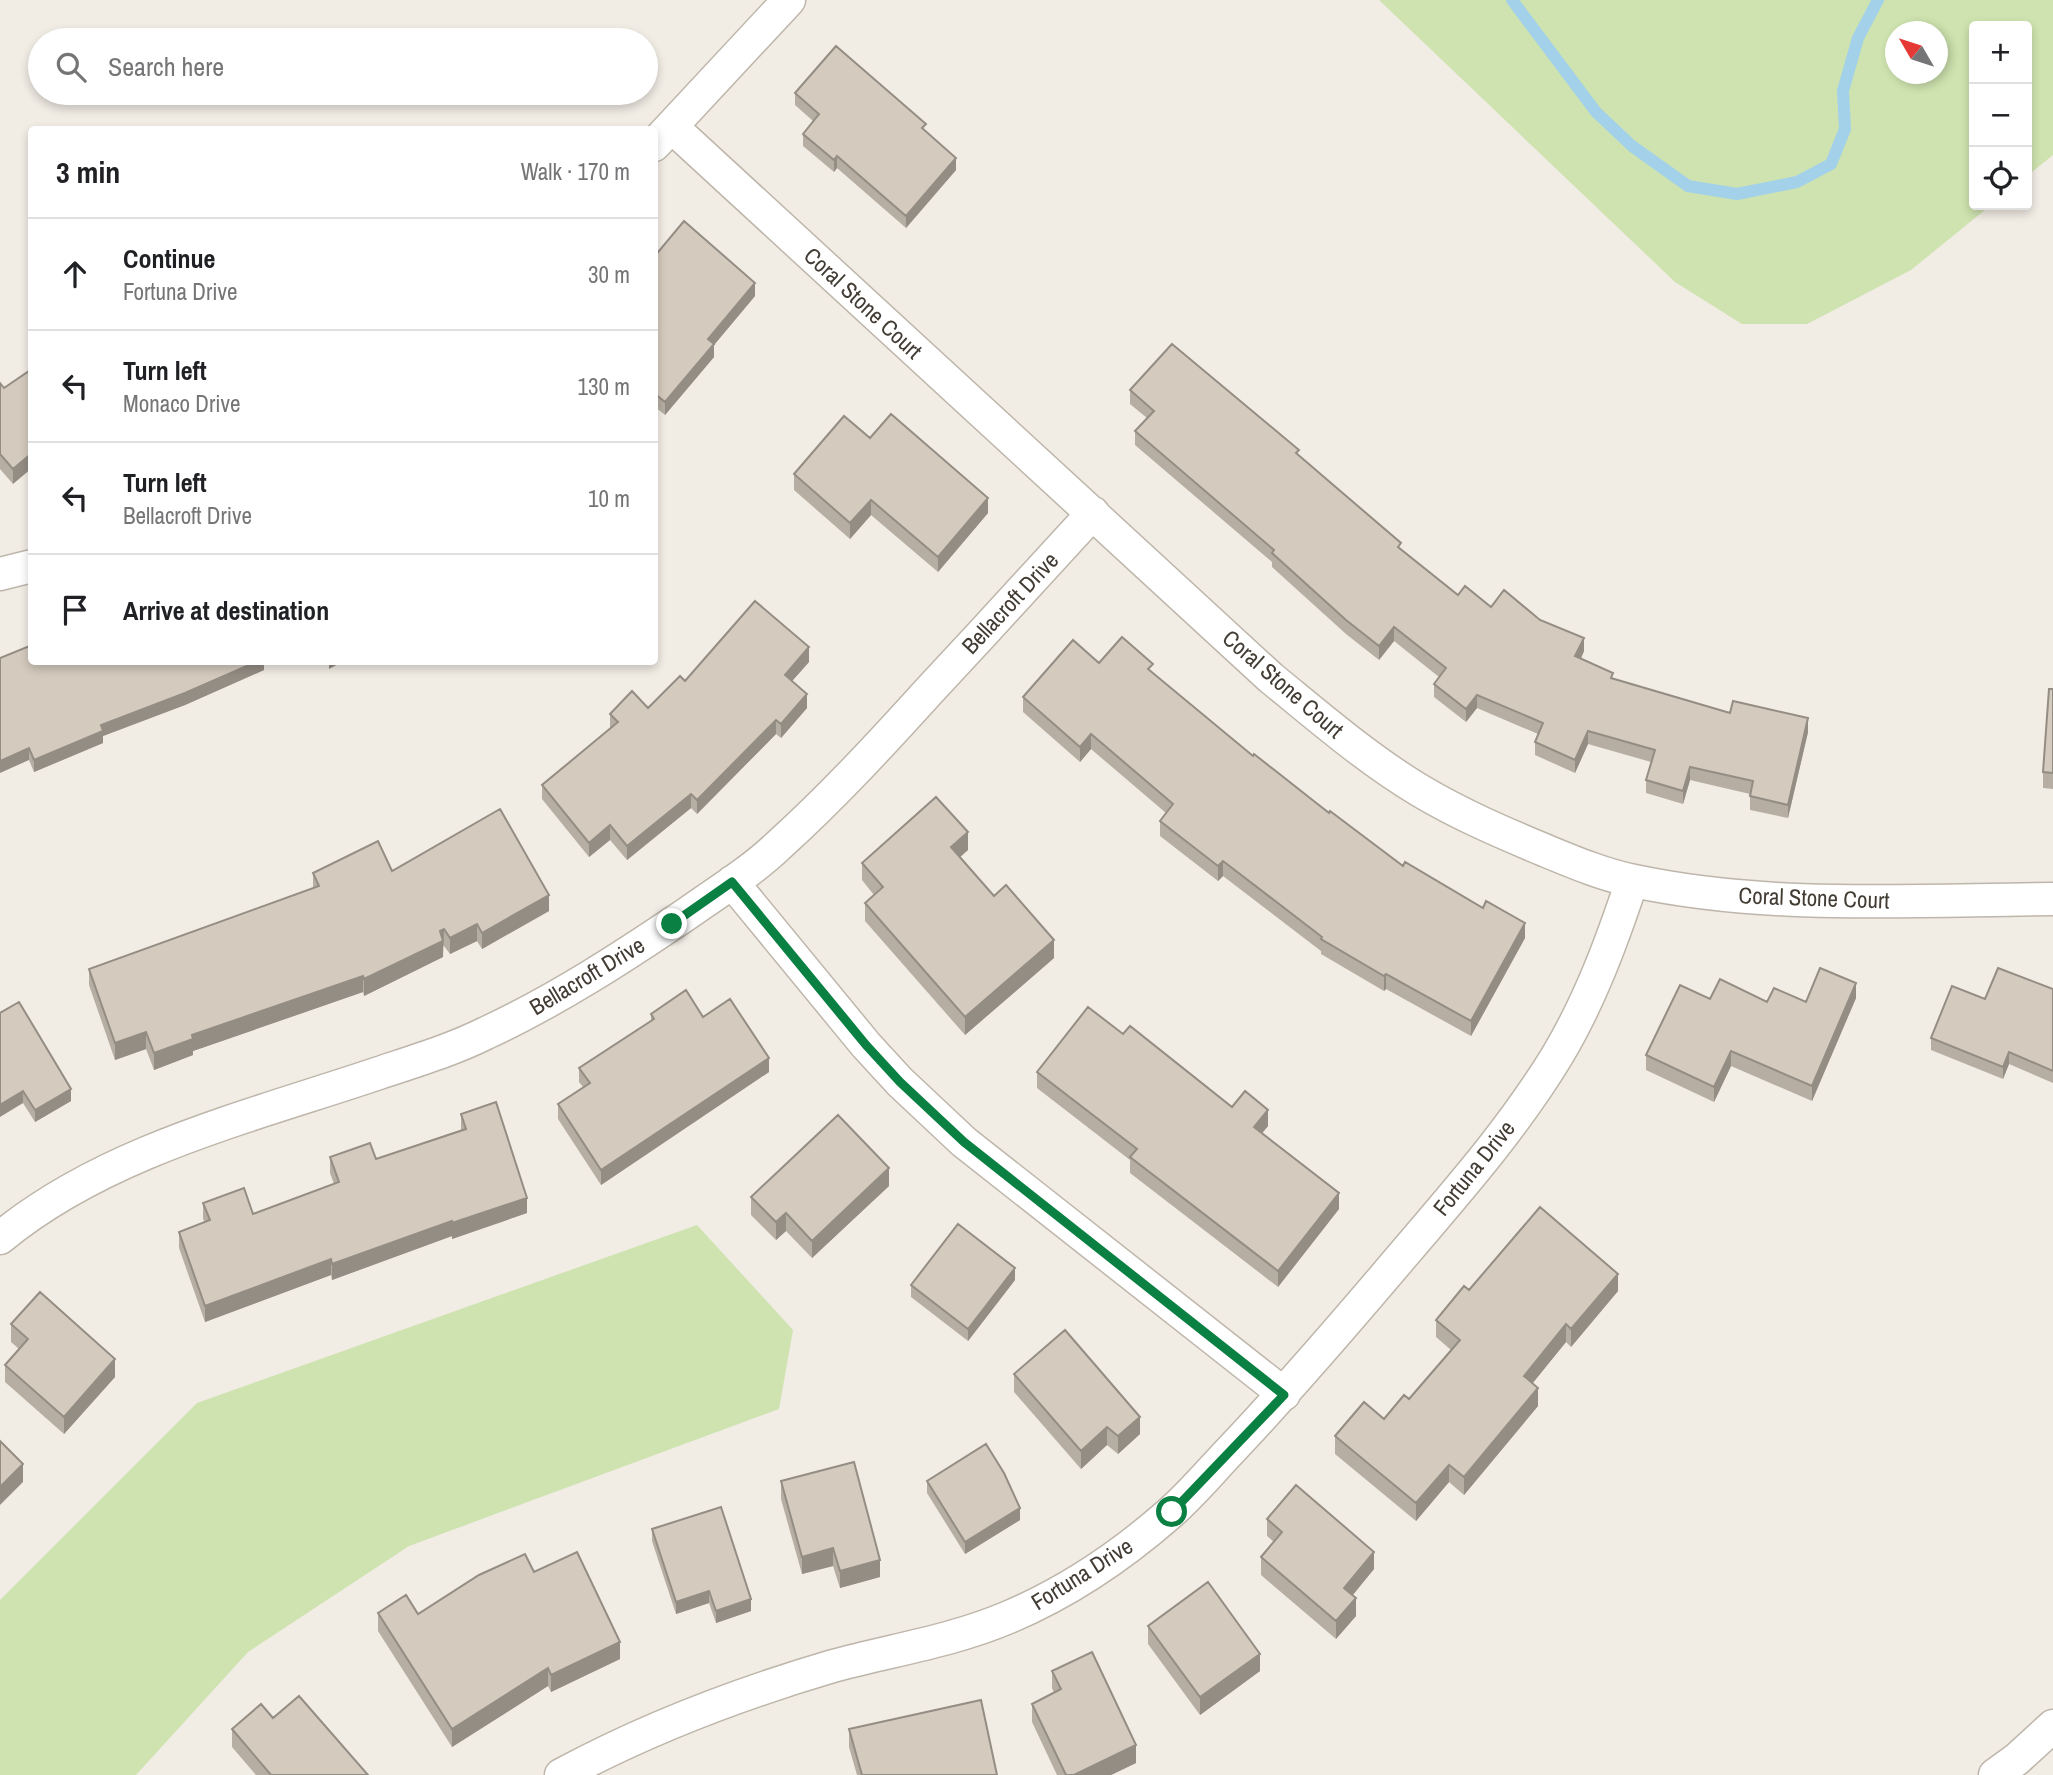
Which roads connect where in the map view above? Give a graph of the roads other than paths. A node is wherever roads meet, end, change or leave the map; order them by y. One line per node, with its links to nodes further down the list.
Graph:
1 (789, 0): 2 (street)
2 (663, 136): 3 (street, Coral Stone Court)
3 (1093, 513): 6 (street, Coral Stone Court); 7 (street, Bellacroft Drive)
4 (28, 567): 5 (street)
5 (0, 574)
6 (1632, 881): 8 (street, Coral Stone Court); 10 (street, Fortuna Drive)
7 (732, 882): 9 (street, Bellacroft Drive); 10 (street)
8 (2053, 899)
9 (0, 1238)
10 (1284, 1395): 12 (street, Fortuna Drive)
11 (2053, 1726): 13 (street)
12 (561, 1775)
13 (1995, 1775)

